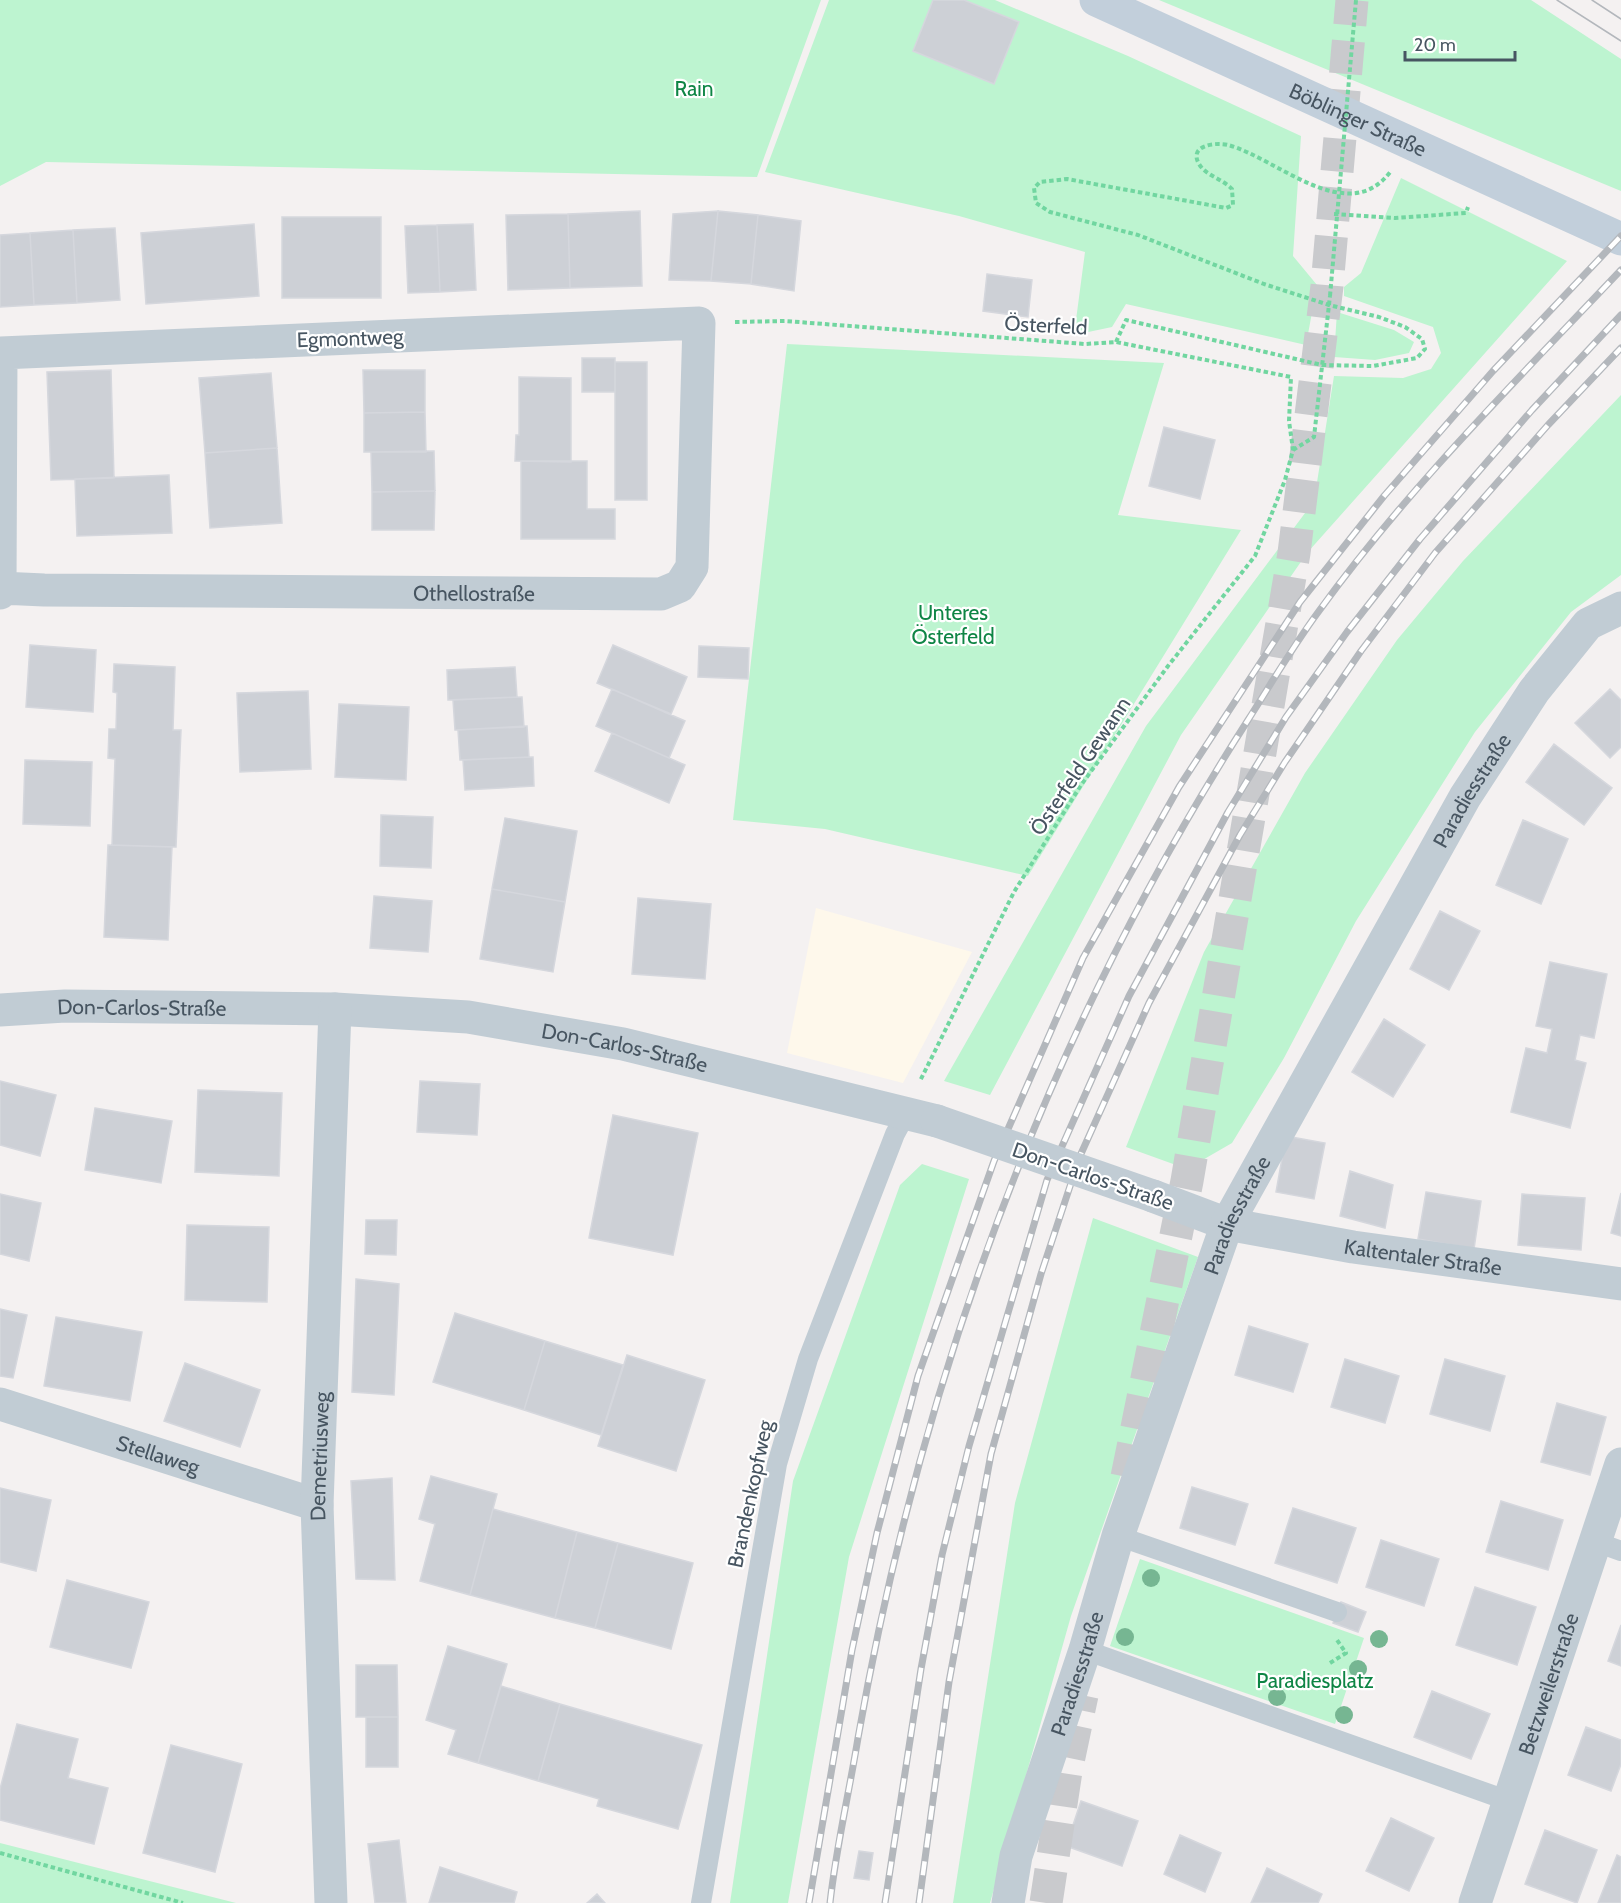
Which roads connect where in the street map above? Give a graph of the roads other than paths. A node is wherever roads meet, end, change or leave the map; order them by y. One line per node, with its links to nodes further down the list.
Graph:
1 (1096, 0): 2 (main road, Böblinger Straße)
2 (1620, 239)
3 (699, 323): 4 (street, Egmontweg); 5 (street, Othellostraße)
4 (0, 353): 5 (street)
5 (0, 588): 6 (street)
6 (0, 593)
7 (1621, 608): 11 (street, Paradiesstraße)
8 (335, 1009): 9 (street, Don-Carlos-Straße); 10 (street, Don-Carlos-Straße); 15 (street, Demetriusweg)
9 (0, 1010)
10 (922, 1117): 11 (street, Don-Carlos-Straße, bridge); 22 (lane, Brandenkopfweg)
11 (1227, 1224): 12 (street, Kaltentaler Straße); 16 (street, Paradiesstraße)
12 (1621, 1284)
13 (0, 1404): 15 (street, Stellaweg)
14 (1621, 1464): 17 (street, Betzweilerstraße)
15 (317, 1505): 21 (street, Demetriusweg)
16 (1118, 1536): 18 (lane); 19 (street, Paradiesstraße)
17 (1609, 1547): 20 (street, Betzweilerstraße)
18 (1337, 1612)
19 (1085, 1650): 20 (lane); 23 (street, Paradiesstraße)
20 (1509, 1801): 24 (street, Betzweilerstraße)
21 (331, 1903)
22 (701, 1903)
23 (1008, 1903)
24 (1476, 1903)

